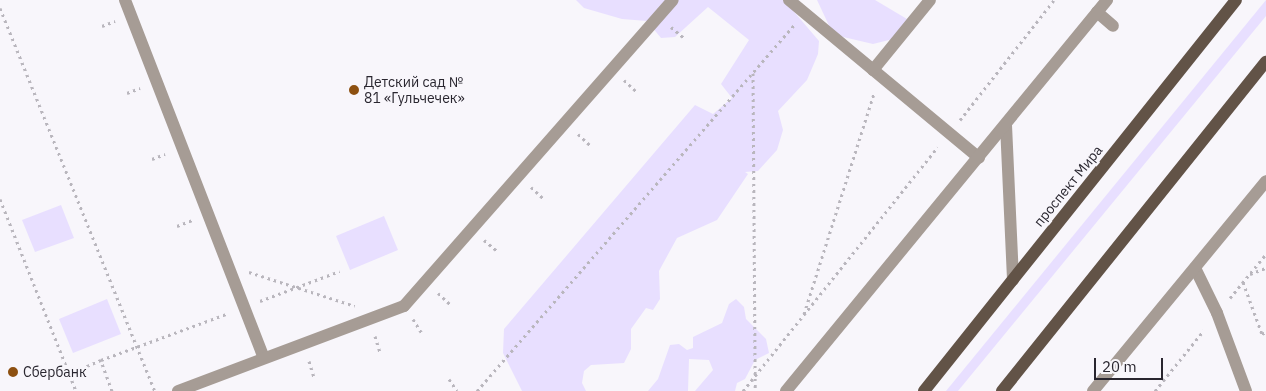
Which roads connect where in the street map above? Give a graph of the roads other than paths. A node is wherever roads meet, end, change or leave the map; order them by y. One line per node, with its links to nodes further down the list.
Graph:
1 (125, 0): 16 (street)
2 (673, 0): 16 (street)
3 (789, 0): 10 (street)
4 (930, 0): 10 (street)
5 (1108, 0): 7 (street)
6 (1236, 0): 15 (main road, проспект Мира)
7 (1097, 12): 8 (street); 11 (street)
8 (1112, 26)
9 (1266, 62): 20 (main road)
10 (873, 70): 12 (street)
11 (1006, 125): 12 (street); 15 (street)
12 (980, 158): 18 (street)
13 (1266, 181): 14 (street)
14 (1195, 268): 21 (street); 22 (street)
15 (1013, 280): 19 (main road, проспект Мира)
16 (264, 358): 17 (street)
17 (178, 391)
18 (786, 391)
19 (924, 391)
20 (1002, 391)
21 (1093, 391)
22 (1246, 391)

